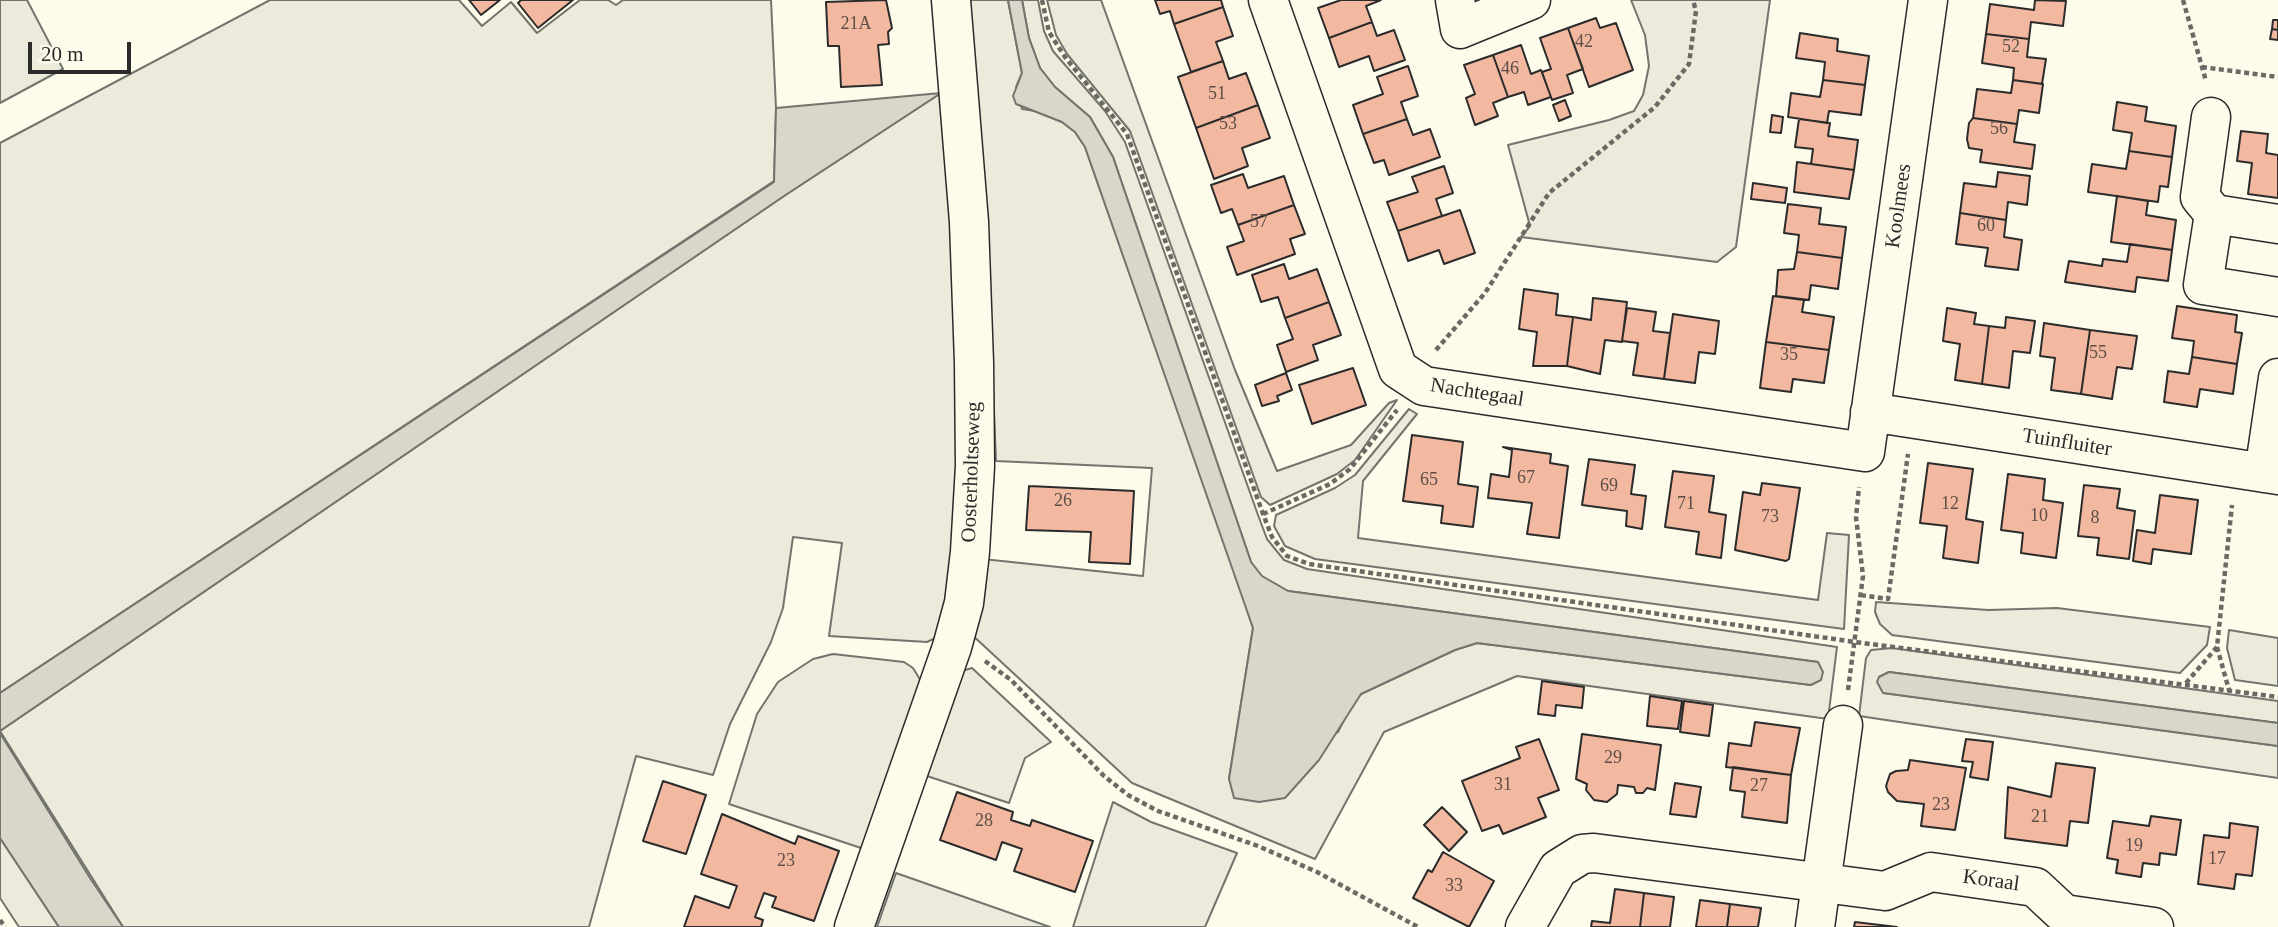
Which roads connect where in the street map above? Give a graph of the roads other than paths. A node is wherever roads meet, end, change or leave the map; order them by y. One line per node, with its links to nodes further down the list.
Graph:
1 (951, 0): 15 (street, Oosterholtseweg)
2 (1268, 0): 11 (street, Nachtegaal)
3 (1455, 0): 4 (street)
4 (1531, 0)
5 (1928, 0): 11 (street, Koolmees)
6 (2211, 117): 7 (street)
7 (2214, 214): 8 (street); 9 (street)
8 (2278, 224)
9 (2278, 297)
10 (2278, 379): 12 (street)
11 (1871, 412): 12 (street, Tuinfluiter)
12 (2259, 473)
13 (1843, 725): 14 (street)
14 (1821, 882): 16 (street, Koraal); 17 (street); 18 (street, Koraal)
15 (855, 927)
16 (1525, 927)
17 (1815, 927)
18 (2154, 927)

